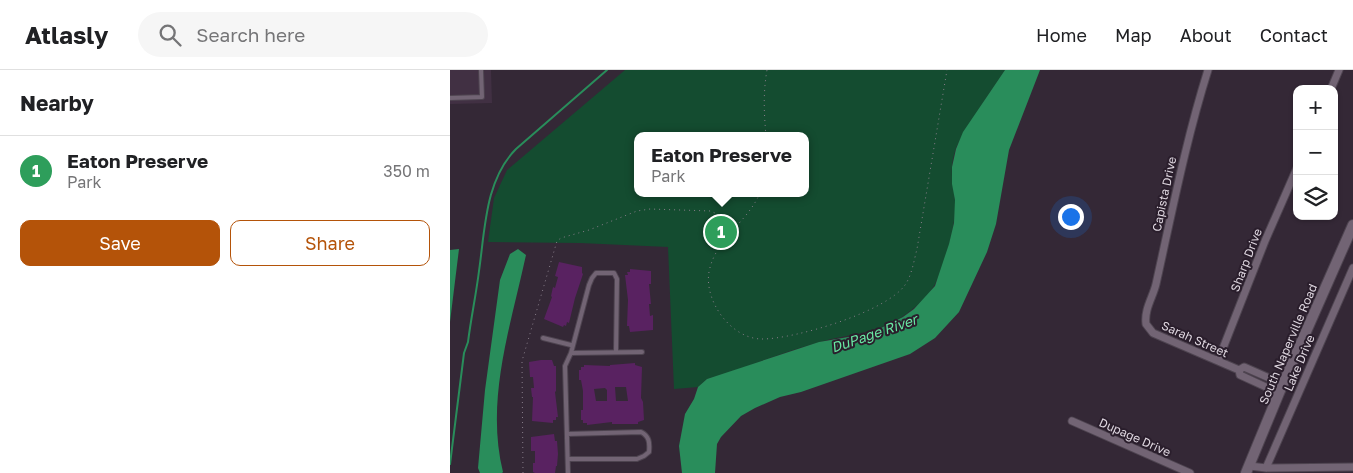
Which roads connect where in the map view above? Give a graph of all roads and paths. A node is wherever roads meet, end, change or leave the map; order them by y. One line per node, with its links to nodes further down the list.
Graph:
1 (481, 70): 7 (lane)
2 (767, 70): 8 (path)
3 (947, 70): 10 (path)
4 (1208, 70): 13 (street, Capista Drive)
5 (1339, 70): 6 (street)
6 (1333, 85)
7 (450, 98)
8 (766, 132)
9 (1294, 175): 19 (street, Sharp Drive)
10 (757, 197)
11 (1353, 225): 20 (main road, South Naperville Road)
12 (1353, 268): 25 (street, Lake Drive)
13 (1146, 324): 19 (street, Sarah Street)
14 (543, 338): 15 (lane)
15 (571, 345): 16 (lane); 18 (lane)
16 (616, 352): 17 (lane); 18 (lane)
17 (642, 352)
18 (570, 353): 22 (lane)
19 (1218, 361): 20 (street, Sarah Street)
20 (1281, 388): 26 (main road, South Naperville Road)
21 (1072, 421): 28 (street, Dupage Drive)
22 (567, 434): 23 (lane); 23 (lane)
23 (568, 460): 27 (lane)
24 (1353, 467): 25 (street)
25 (1266, 468): 26 (street)
26 (1248, 469)
27 (568, 473)
28 (1190, 473)

